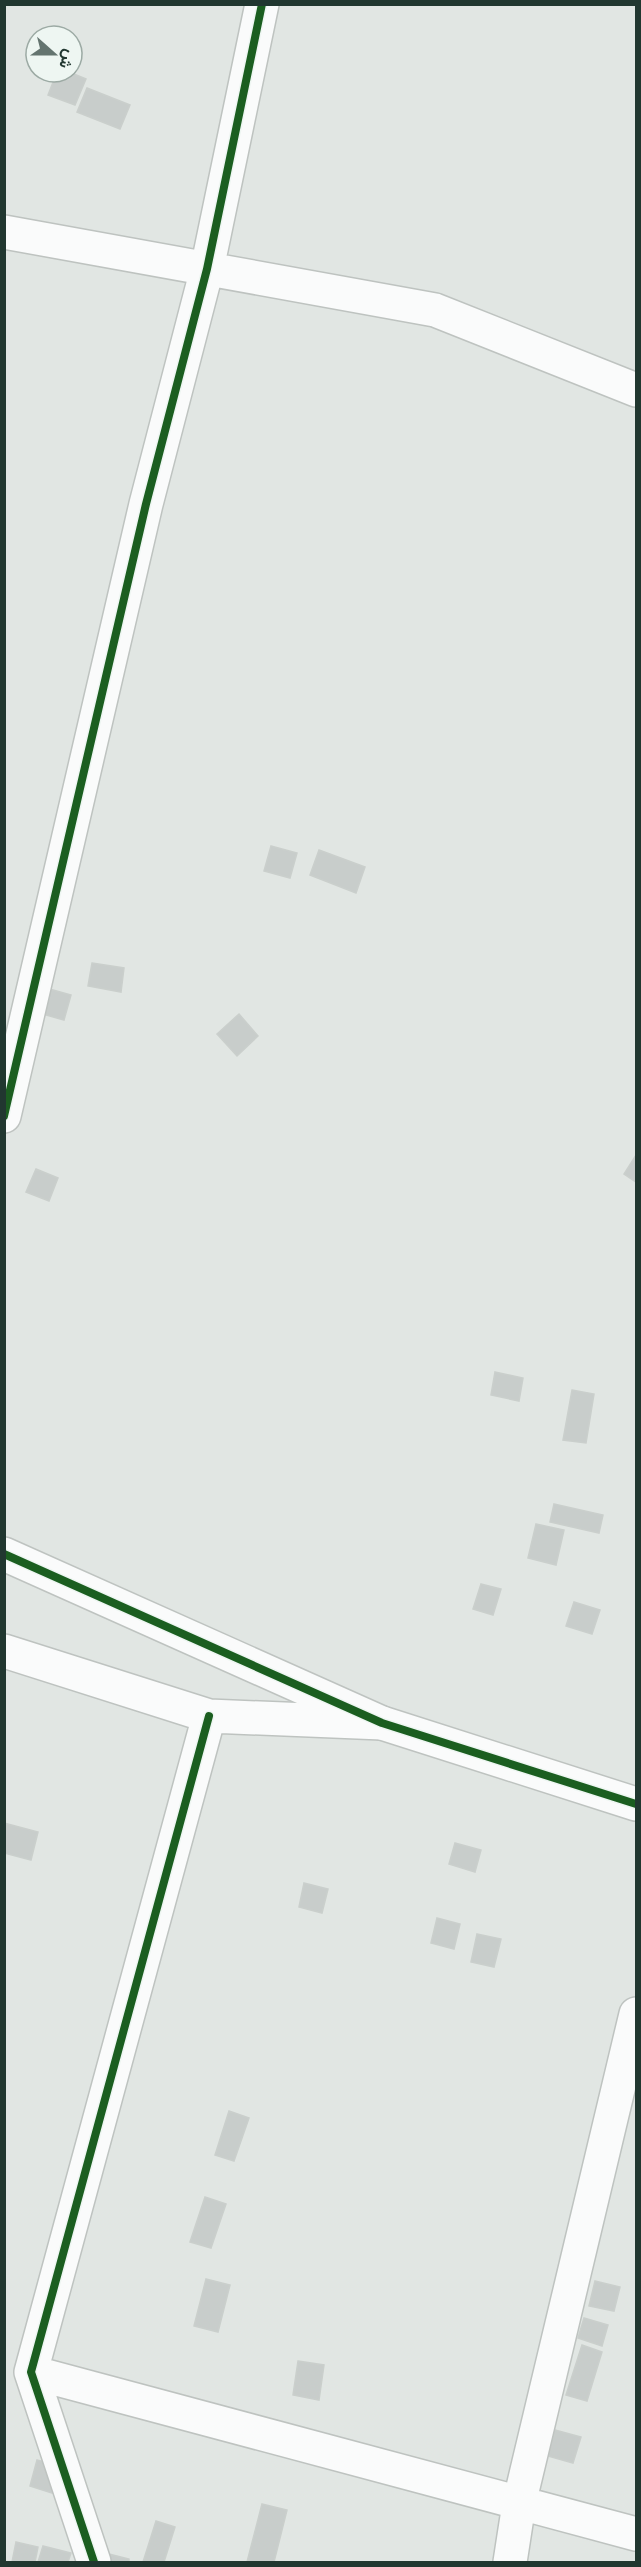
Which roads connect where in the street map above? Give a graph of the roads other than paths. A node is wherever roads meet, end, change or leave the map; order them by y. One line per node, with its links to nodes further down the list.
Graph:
1 (262, 4): 3 (street)
2 (4, 232): 3 (street)
3 (207, 269): 4 (street); 5 (street)
4 (636, 390)
5 (4, 1116)
6 (4, 1554): 9 (street)
7 (4, 1651): 8 (street)
8 (209, 1716): 9 (street); 12 (street)
9 (382, 1723): 10 (street)
10 (636, 1804)
11 (636, 2014): 13 (street)
12 (31, 2372): 13 (street); 15 (street)
13 (519, 2504): 14 (street); 16 (street)
14 (636, 2534)
15 (94, 2562)
16 (510, 2562)

